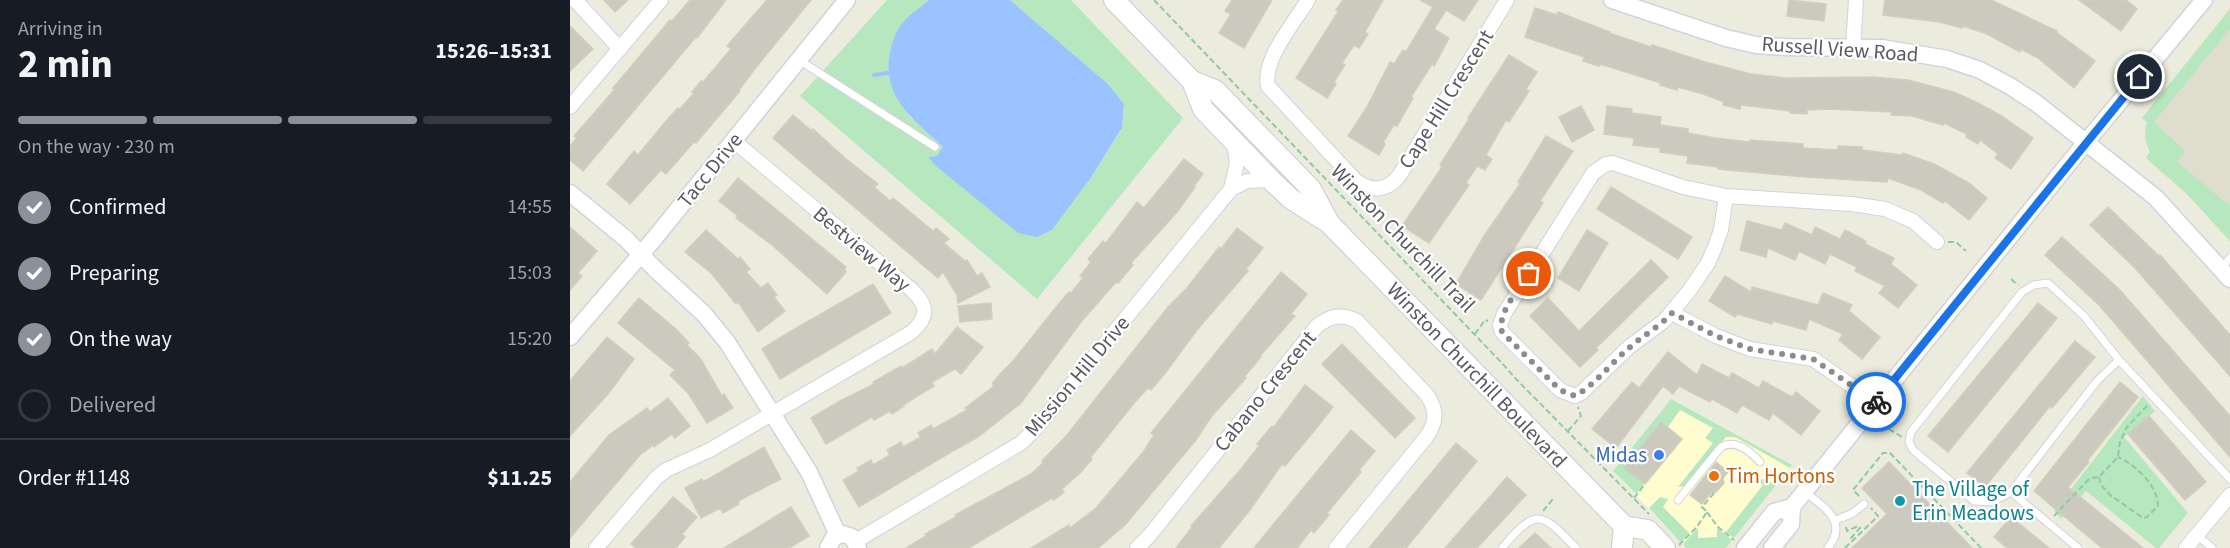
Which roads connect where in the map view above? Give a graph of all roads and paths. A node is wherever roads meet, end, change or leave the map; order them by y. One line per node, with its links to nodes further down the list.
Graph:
1 (575, 0): 12 (street)
2 (661, 0): 12 (street)
3 (847, 0): 13 (street, Tacc Drive)
4 (1114, 0): 14 (main road, Winston Churchill Boulevard)
5 (1154, 0): 31 (path, Winston Churchill Trail)
6 (1308, 0): 7 (street, Cape Hill Crescent)
7 (1508, 0)
8 (1612, 0): 11 (street, Russell View Road)
9 (1856, 0): 11 (street)
10 (2204, 0): 18 (street)
11 (1852, 48): 18 (street, Russell View Road)
12 (620, 49): 15 (street)
13 (799, 60): 16 (street, Tacc Drive); 19 (lane)
14 (1192, 81): 17 (main road, Winston Churchill Boulevard); 24 (main road, Winston Churchill Boulevard)
15 (570, 107)
16 (734, 141): 27 (street, Tacc Drive); 37 (street, Bestview Way)
17 (1234, 141): 20 (main road, Winston Churchill Boulevard); 21 (street)
18 (2086, 142): 28 (street, Russell View Road); 36 (street)
19 (935, 147)
20 (1271, 180): 21 (street); 24 (main road, Winston Churchill Boulevard)
21 (1231, 189): 66 (street, Mission Hill Drive)
22 (570, 193): 27 (street)
23 (1726, 196): 25 (street); 29 (street); 30 (street)
24 (1329, 223): 60 (main road, Winston Churchill Boulevard)
25 (1937, 242): 26 (path)
26 (1966, 251)
27 (641, 255): 32 (street, Tacc Drive); 37 (street)
28 (2227, 268)
29 (1672, 313): 34 (street); 36 (street)
30 (1500, 325): 31 (path); 34 (street)
31 (1475, 334): 39 (path, Winston Churchill Trail)
32 (570, 337)
33 (2119, 360): 35 (lane); 47 (lane); 47 (lane)
34 (1575, 396): 39 (path)
35 (2156, 397): 41 (path); 44 (lane)
36 (1876, 403): 46 (street)
37 (772, 413): 64 (street); 68 (street)
38 (1889, 429): 40 (path)
39 (1568, 431): 50 (path, Winston Churchill Trail)
40 (1902, 437)
41 (2118, 457): 43 (path); 43 (path)
42 (1761, 462): 52 (lane)
43 (2099, 477): 59 (path)
44 (2230, 479)
45 (1645, 484): 50 (path)
46 (1804, 492): 54 (street); 58 (lane)
47 (2011, 492): 59 (lane)
48 (1714, 493): 55 (path)
49 (2230, 495): 62 (street)
50 (1634, 498): 57 (path, Winston Churchill Trail)
51 (1553, 499): 56 (path)
52 (1678, 500)
53 (1865, 503): 58 (lane); 76 (path); 77 (path)
54 (1792, 507): 65 (street); 74 (street)
55 (1707, 512): 65 (path); 67 (path)
56 (1540, 519): 71 (lane); 72 (lane)
57 (1656, 521)
58 (1834, 521): 75 (lane)
59 (2048, 523): 78 (lane)
60 (1624, 526): 67 (main road, Winston Churchill Boulevard); 73 (main road)
61 (1847, 531): 63 (path)
62 (2197, 535): 79 (street); 80 (lane)
63 (1851, 537)
64 (833, 541): 66 (street)
65 (1740, 544)
66 (857, 545)
67 (1676, 547)
68 (596, 548)
69 (1137, 548): 70 (street, Cabano Crescent)
70 (1336, 548)
71 (1502, 548)
72 (1576, 548)
73 (1622, 548)
74 (1772, 548)
75 (1828, 548)
76 (1845, 548)
77 (1981, 548)
78 (2078, 548)
79 (2186, 548)
80 (2212, 548)

